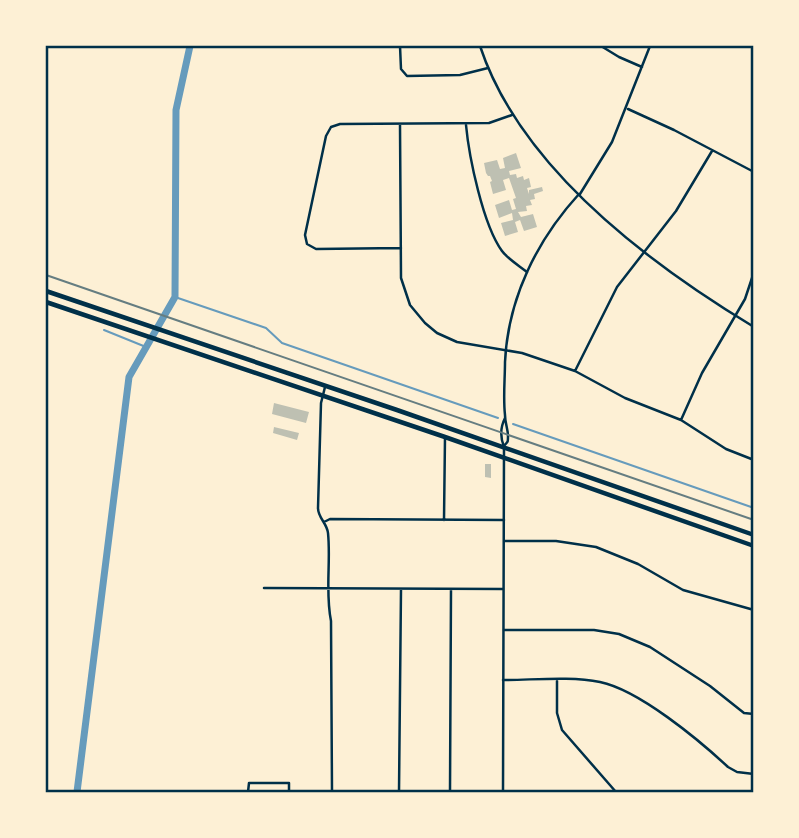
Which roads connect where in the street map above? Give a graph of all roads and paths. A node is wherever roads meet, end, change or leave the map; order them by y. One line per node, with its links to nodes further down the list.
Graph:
1 (400, 46): 6 (street)
2 (480, 46): 6 (street)
3 (601, 46): 5 (street)
4 (650, 46): 5 (street)
5 (642, 67): 7 (street)
6 (488, 68): 8 (street)
7 (627, 109): 11 (street); 13 (street)
8 (512, 115): 9 (street); 13 (street)
9 (466, 124): 10 (street); 16 (street)
10 (400, 125): 14 (street); 14 (street)
11 (712, 151): 12 (street); 15 (street)
12 (754, 172)
13 (579, 194): 15 (street); 16 (street)
14 (401, 248): 22 (street)
15 (644, 252): 20 (street); 23 (street)
16 (527, 272): 22 (street)
17 (754, 272): 20 (street)
18 (46, 291): 24 (highway)
19 (46, 302): 25 (highway)
20 (736, 317): 21 (street); 27 (street)
21 (754, 327)
22 (506, 350): 23 (street); 26 (street)
23 (575, 372): 27 (street)
24 (325, 386): 25 (street); 29 (highway)
25 (322, 394): 28 (highway); 34 (street)
26 (505, 418): 29 (street); 29 (street)
27 (681, 420): 31 (street)
28 (444, 436): 30 (highway); 32 (street)
29 (504, 447): 30 (street); 35 (highway)
30 (504, 458): 33 (street); 37 (highway)
31 (754, 460)
32 (444, 520): 33 (street); 34 (street)
33 (504, 520): 36 (street)
34 (324, 522): 39 (street)
35 (754, 535)
36 (504, 541): 42 (street); 43 (street)
37 (754, 545)
38 (264, 588): 39 (street)
39 (328, 588): 40 (street); 51 (street)
40 (401, 589): 41 (street); 52 (street)
41 (451, 589): 42 (street); 53 (street)
42 (503, 589): 44 (street)
43 (754, 610)
44 (503, 630): 45 (street); 47 (street)
45 (503, 680): 46 (street); 54 (street)
46 (557, 681): 48 (street); 55 (street)
47 (754, 714)
48 (753, 774): 56 (street)
49 (248, 793): 50 (street)
50 (289, 793)
51 (331, 793)
52 (399, 793)
53 (450, 793)
54 (503, 793)
55 (616, 793)
56 (753, 793)

